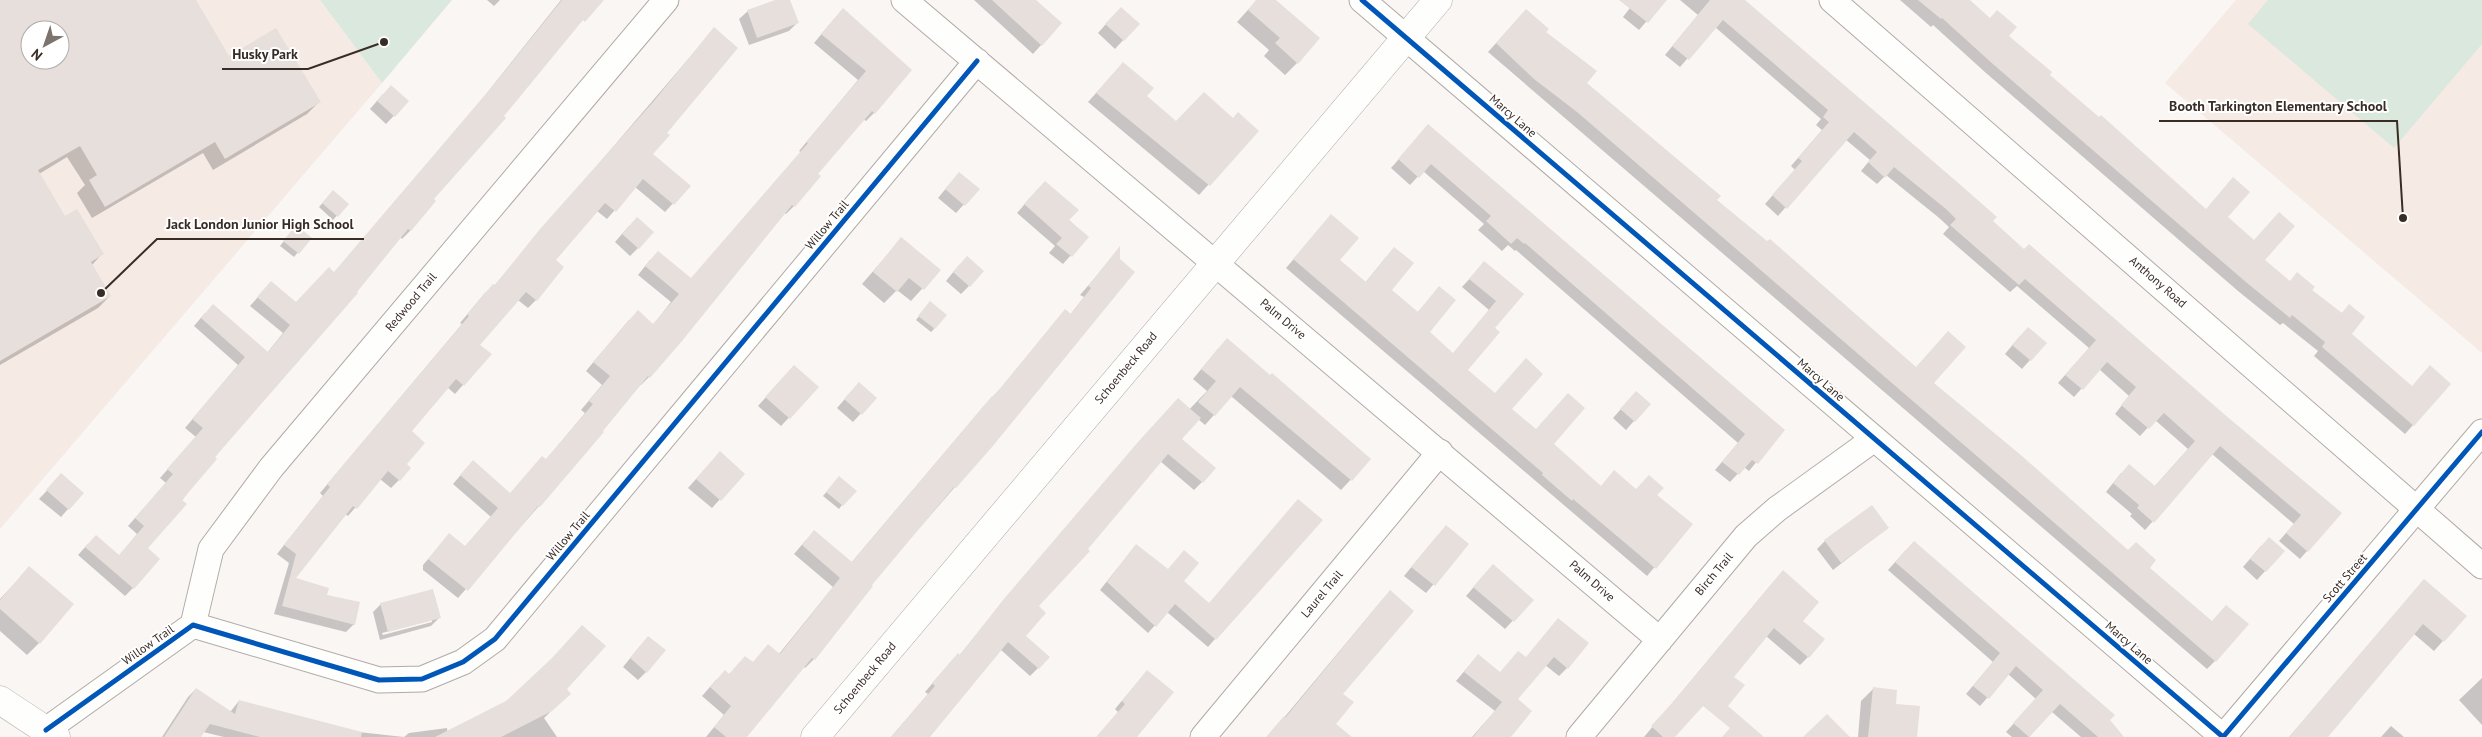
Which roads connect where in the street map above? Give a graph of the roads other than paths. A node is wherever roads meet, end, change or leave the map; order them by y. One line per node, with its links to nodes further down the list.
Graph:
1 (666, 0): 14 (street, Redwood Trail)
2 (904, 0): 7 (street, Palm Drive)
3 (1362, 0): 6 (street, Marcy Lane)
4 (1438, 0): 6 (main road, Schoenbeck Road)
5 (1832, 0): 12 (street, Anthony Road)
6 (1406, 38): 8 (main road, Schoenbeck Road); 10 (street, Marcy Lane)
7 (977, 61): 8 (street, Palm Drive); 14 (street, Willow Trail)
8 (1215, 262): 11 (street, Palm Drive); 19 (main road, Schoenbeck Road)
9 (2482, 432): 12 (street, Scott Street)
10 (1874, 439): 15 (street, Birch Trail); 18 (street, Marcy Lane)
11 (1440, 452): 15 (street, Palm Drive); 20 (street, Laurel Trail)
12 (2418, 508): 13 (street, Anthony Road); 18 (street, Scott Street)
13 (2482, 566)
14 (193, 625): 17 (street, Willow Trail)
15 (1660, 640): 21 (street, Birch Trail)
16 (0, 700): 17 (main road)
17 (51, 734)
18 (2223, 736)
19 (816, 737)
20 (1203, 737)
21 (1579, 737)

